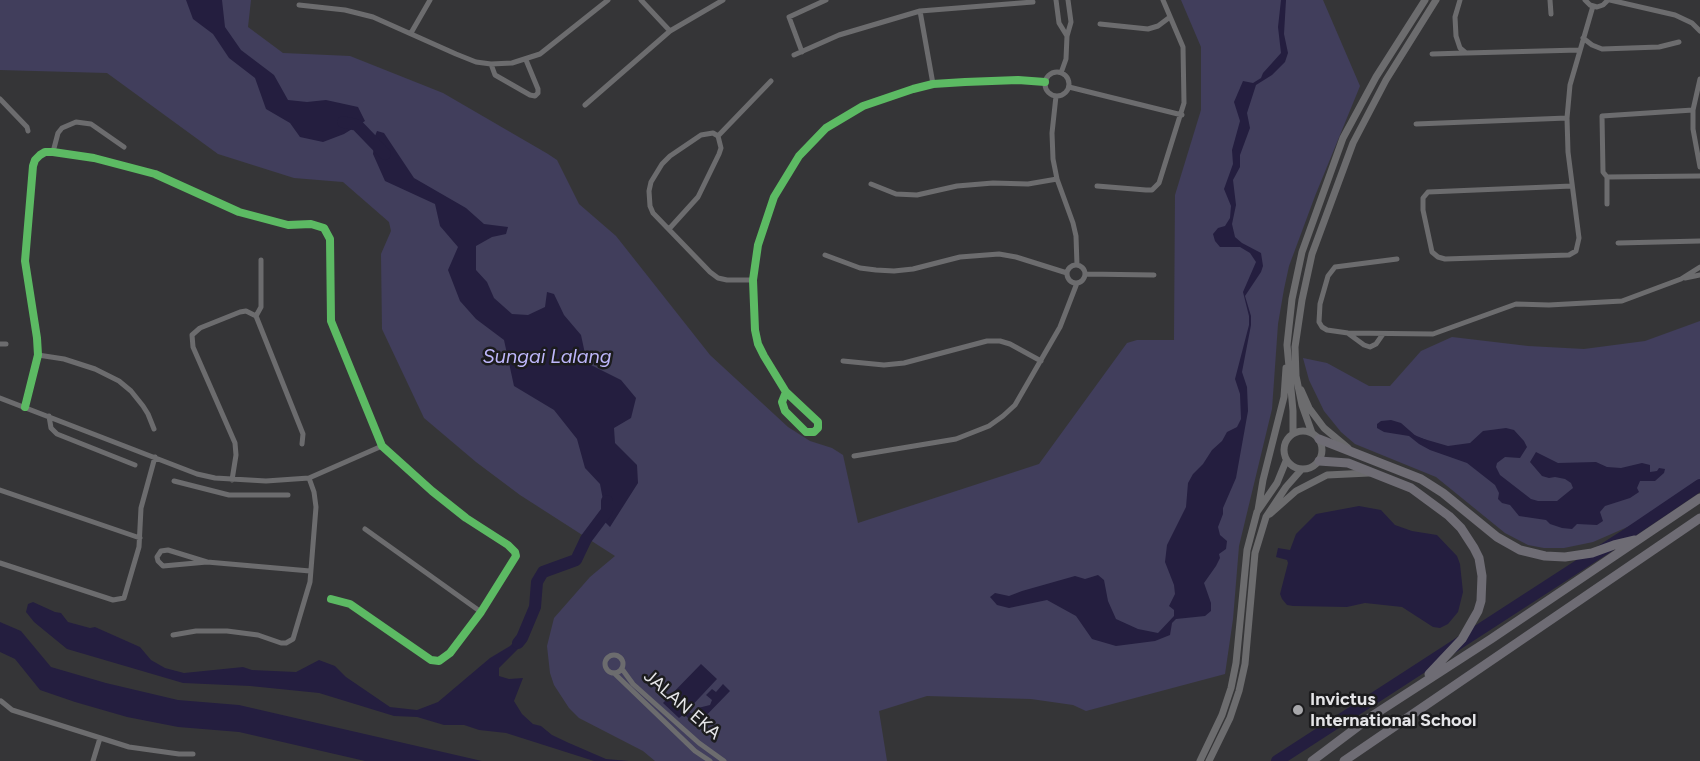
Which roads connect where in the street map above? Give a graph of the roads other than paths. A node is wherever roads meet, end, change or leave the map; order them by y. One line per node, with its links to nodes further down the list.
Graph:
1 (430, 0): 24 (street)
2 (608, 0): 33 (street)
3 (641, 0): 23 (street)
4 (723, 0): 23 (street)
5 (826, 0): 29 (street)
6 (1056, 0): 25 (street)
7 (1068, 0): 25 (street)
8 (1163, 0): 20 (street)
9 (1425, 0): 78 (street)
10 (1436, 0): 82 (street)
11 (1460, 0): 30 (street)
12 (1550, 0): 19 (street)
13 (1585, 0): 17 (street)
14 (1609, 0): 17 (street); 22 (street)
15 (1033, 2): 18 (street)
16 (299, 5): 24 (street)
17 (1593, 6): 26 (street)
18 (920, 11): 29 (street); 39 (street)
19 (1551, 14)
20 (1170, 17): 21 (street); 45 (street)
21 (1100, 24)
22 (1700, 31)
23 (670, 32): 43 (street)
24 (411, 33): 34 (street)
25 (1067, 36): 35 (street)
26 (1583, 38): 27 (street); 28 (street)
27 (1679, 42)
28 (1579, 50): 30 (street); 46 (street)
29 (802, 52): 32 (street)
30 (1466, 53): 31 (street)
31 (1432, 54)
32 (794, 55)
33 (526, 60): 34 (street); 34 (street)
34 (491, 64)
35 (1061, 73): 38 (street); 40 (street)
36 (1700, 79): 44 (street)
37 (771, 81): 49 (street)
38 (1045, 82): 39 (street); 41 (street)
39 (933, 84): 73 (street)
40 (1068, 87): 41 (street); 45 (street)
41 (1056, 96): 55 (street)
42 (0, 99): 48 (street)
43 (585, 105)
44 (1693, 110): 52 (street); 54 (street)
45 (1182, 115): 57 (street)
46 (1567, 117): 47 (street); 58 (street)
47 (1416, 124)
48 (28, 131)
49 (718, 136): 60 (street); 60 (street)
50 (123, 147): 51 (street)
51 (53, 152): 79 (street); 92 (street)
52 (1700, 167)
53 (1700, 176): 54 (street)
54 (1607, 177): 59 (street)
55 (1058, 178): 56 (street); 66 (street)
56 (871, 184)
57 (1096, 186)
58 (1572, 186): 58 (street)
59 (1607, 204)
60 (669, 229): 73 (street)
61 (1700, 241): 62 (street)
62 (1618, 243)
63 (825, 255): 68 (street)
64 (1396, 259): 76 (street)
65 (261, 260): 75 (street)
66 (1077, 265): 68 (street); 69 (street)
67 (1700, 267): 72 (street)
68 (1067, 273): 74 (street)
69 (1085, 274): 70 (street); 74 (street)
70 (1154, 275)
71 (1700, 275): 72 (street)
72 (1681, 279): 77 (street)
73 (753, 280): 83 (street)
74 (1077, 283): 81 (street)
75 (256, 316): 91 (street); 104 (street)
76 (1348, 333): 77 (street); 77 (street)
77 (1383, 334)
78 (1287, 345): 88 (street); 112 (street)
79 (38, 355): 85 (street); 87 (street)
80 (843, 361): 81 (street)
81 (1041, 362): 94 (street)
82 (1296, 376): 89 (street); 95 (street)
83 (786, 392): 83 (street)
84 (0, 398): 85 (street)
85 (25, 407): 86 (street)
86 (49, 416): 90 (street); 93 (street)
87 (154, 429)
88 (1293, 434): 89 (street); 97 (street)
89 (1316, 436): 95 (highway); 98 (street)
90 (113, 441): 93 (street); 96 (street)
91 (302, 444)
92 (382, 446): 103 (street); 122 (street)
93 (109, 454): 99 (street)
94 (854, 456)
95 (1359, 456): 117 (highway)
96 (155, 457): 102 (street); 116 (street)
97 (1286, 461): 100 (street); 112 (street)
98 (1319, 461): 100 (street); 101 (highway)
99 (135, 465)
100 (1301, 470): 113 (street)
101 (1372, 473): 113 (street); 126 (highway)
102 (197, 474): 104 (street); 107 (street)
103 (309, 478): 106 (street); 120 (street)
104 (232, 480): 106 (street)
105 (174, 481): 107 (street)
106 (266, 481): 110 (street)
107 (194, 487): 110 (street)
108 (0, 490): 116 (street)
109 (288, 495): 110 (street)
110 (266, 496)
111 (1700, 498): 117 (highway)
112 (1257, 512): 133 (street)
113 (1266, 517): 134 (street)
114 (1700, 518): 136 (highway)
115 (365, 530): 122 (street)
116 (141, 538): 119 (street)
117 (1638, 540): 126 (highway)
118 (207, 562): 118 (street); 120 (street)
119 (0, 563)
120 (310, 571): 123 (street)
121 (331, 599): 122 (street)
122 (481, 612)
123 (173, 635)
124 (622, 669): 125 (street, JALAN EKA); 125 (street, JALAN EKA); 132 (street, JALAN EKA)
125 (614, 673): 131 (street, JALAN EKA)
126 (1417, 687): 135 (highway)
127 (1, 701): 128 (street)
128 (100, 738): 129 (street); 130 (street)
129 (193, 754)
130 (93, 761)
131 (710, 761)
132 (724, 761)
133 (1200, 761)
134 (1209, 761)
135 (1312, 761)
136 (1344, 761)

